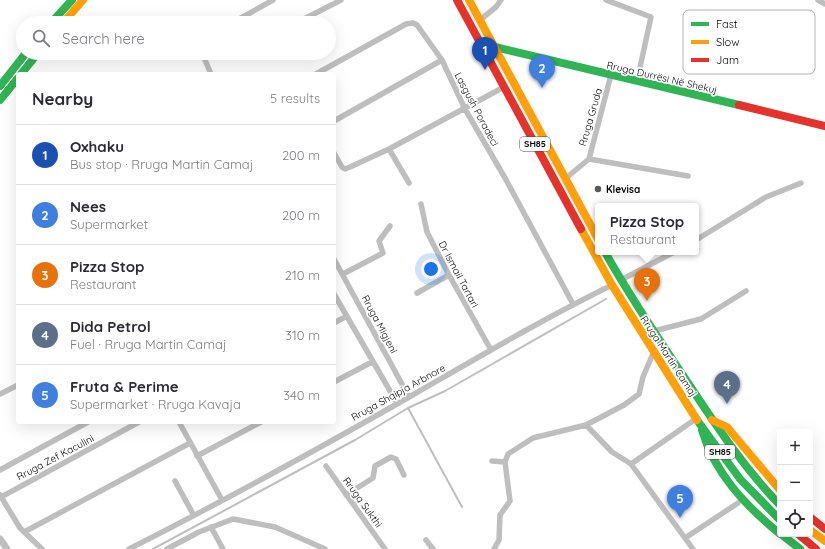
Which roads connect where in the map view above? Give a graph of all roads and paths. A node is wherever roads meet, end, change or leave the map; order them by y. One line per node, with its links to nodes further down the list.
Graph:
1 (72, 0): 11 (main road)
2 (84, 0): 12 (main road)
3 (273, 0): 13 (street)
4 (340, 0): 14 (street)
5 (457, 0): 28 (main road, Rruga Martin Camaj / SH85)
6 (469, 0): 15 (main road, SH85)
7 (502, 0): 15 (street)
8 (606, 0): 26 (street)
9 (818, 0): 10 (street)
10 (825, 4)
11 (57, 16)
12 (69, 16)
13 (244, 16)
14 (310, 16)
15 (480, 20): 16 (main road, SH85)
16 (495, 47): 24 (main road, Rruga Durrësi Në Shekuj); 37 (main road, SH85)
17 (20, 60): 27 (main road)
18 (32, 60): 21 (main road)
19 (205, 60): 22 (street)
20 (442, 60): 23 (street, Lasgush Poradeci); 30 (street, Lasgush Poradeci); 31 (street)
21 (23, 72)
22 (210, 72)
23 (319, 72)
24 (611, 75): 26 (main road, Rruga Durrësi Në Shekuj); 35 (street, Rruga Gruda)
25 (16, 80): 29 (main road)
26 (637, 81): 32 (main road, Rruga Durrësi Në Shekuj)
27 (0, 86)
28 (504, 87): 30 (street); 44 (main road, Rruga Martin Camaj / SH85)
29 (0, 100)
30 (465, 109): 33 (street); 56 (street, Lasgush Poradeci)
31 (336, 120)
32 (825, 126)
33 (389, 149): 34 (street); 38 (street)
34 (336, 156)
35 (588, 159): 36 (street); 37 (street, Rruga Gruda)
36 (688, 176)
37 (566, 178): 42 (main road, SH85)
38 (408, 183)
39 (801, 183): 43 (street)
40 (421, 204): 50 (street, Dr Ismail Tartari)
41 (390, 226): 49 (street)
42 (595, 233)
43 (699, 238)
44 (595, 254)
45 (596, 255): 52 (main road, Rruga Martin Camaj / SH85)
46 (607, 255): 51 (main road, Rruga Martin Camaj / SH85)
47 (668, 255): 51 (street)
48 (336, 262): 49 (street, Rruga Migjeni)
49 (343, 274): 66 (street, Rruga Migjeni)
50 (449, 275): 54 (street); 60 (street, Dr Ismail Tartari)
51 (621, 280): 59 (main road, Rruga Martin Camaj / SH85)
52 (612, 285): 56 (street, Rruga Shqipja Arbnore); 61 (main road, Rruga Martin Camaj / SH85)
53 (746, 291): 59 (street)
54 (417, 292)
55 (336, 297): 57 (street)
56 (573, 304): 60 (street, Rruga Shqipja Arbnore)
57 (347, 316): 58 (street); 62 (street)
58 (336, 322)
59 (654, 331): 69 (main road, Rruga Martin Camaj / SH85)
60 (491, 350): 66 (street, Rruga Shqipja Arbnore)
61 (654, 351): 68 (main road, Rruga Martin Camaj / SH85); 74 (street)
62 (372, 362): 63 (street); 67 (street)
63 (336, 381)
64 (16, 386): 65 (street)
65 (0, 394)
66 (409, 397): 67 (street, Rruga Shqipja Arbnore)
67 (397, 403): 88 (street, Rruga Shqipja Arbnore)
68 (697, 418): 75 (main road, Rruga Martin Camaj / SH85); 80 (street)
69 (712, 420): 85 (main road); 89 (main road, Rruga Martin Camaj / SH85)
70 (84, 424): 82 (street)
71 (135, 424): 87 (street, Rruga Zef Kaculini)
72 (180, 424): 76 (street)
73 (257, 424): 77 (street)
74 (586, 425): 79 (street); 80 (street)
75 (701, 426): 92 (main road, Rruga Martin Camaj / SH85); 96 (main road)
76 (190, 443): 77 (street); 97 (street)
77 (197, 456): 88 (street)
78 (492, 461): 79 (street)
79 (505, 462): 111 (street)
80 (631, 464): 101 (street)
81 (326, 466): 86 (street, Rruga Sukthi)
82 (0, 470)
83 (404, 475): 86 (street)
84 (175, 481): 91 (street)
85 (777, 487)
86 (346, 495): 109 (street, Rruga Sukthi)
87 (1, 496): 97 (street)
88 (222, 500): 91 (street, Rruga Shqipja Arbnore)
89 (777, 502)
90 (738, 503): 101 (street)
91 (193, 514): 105 (street, Rruga Shqipja Arbnore)
92 (777, 517)
93 (813, 519): 95 (main road)
94 (211, 527): 106 (street); 107 (street); 108 (street)
95 (825, 529)
96 (777, 531)
97 (26, 532): 104 (street)
98 (813, 532): 103 (main road)
99 (784, 537): 113 (main road)
100 (802, 537): 114 (main road)
101 (685, 538): 112 (street)
102 (426, 540): 110 (street)
103 (825, 541)
104 (42, 549)
105 (129, 549)
106 (167, 549)
107 (223, 549)
108 (325, 549)
109 (385, 549)
110 (433, 549)
111 (494, 549)
112 (694, 549)
113 (800, 549)
114 (816, 549)

